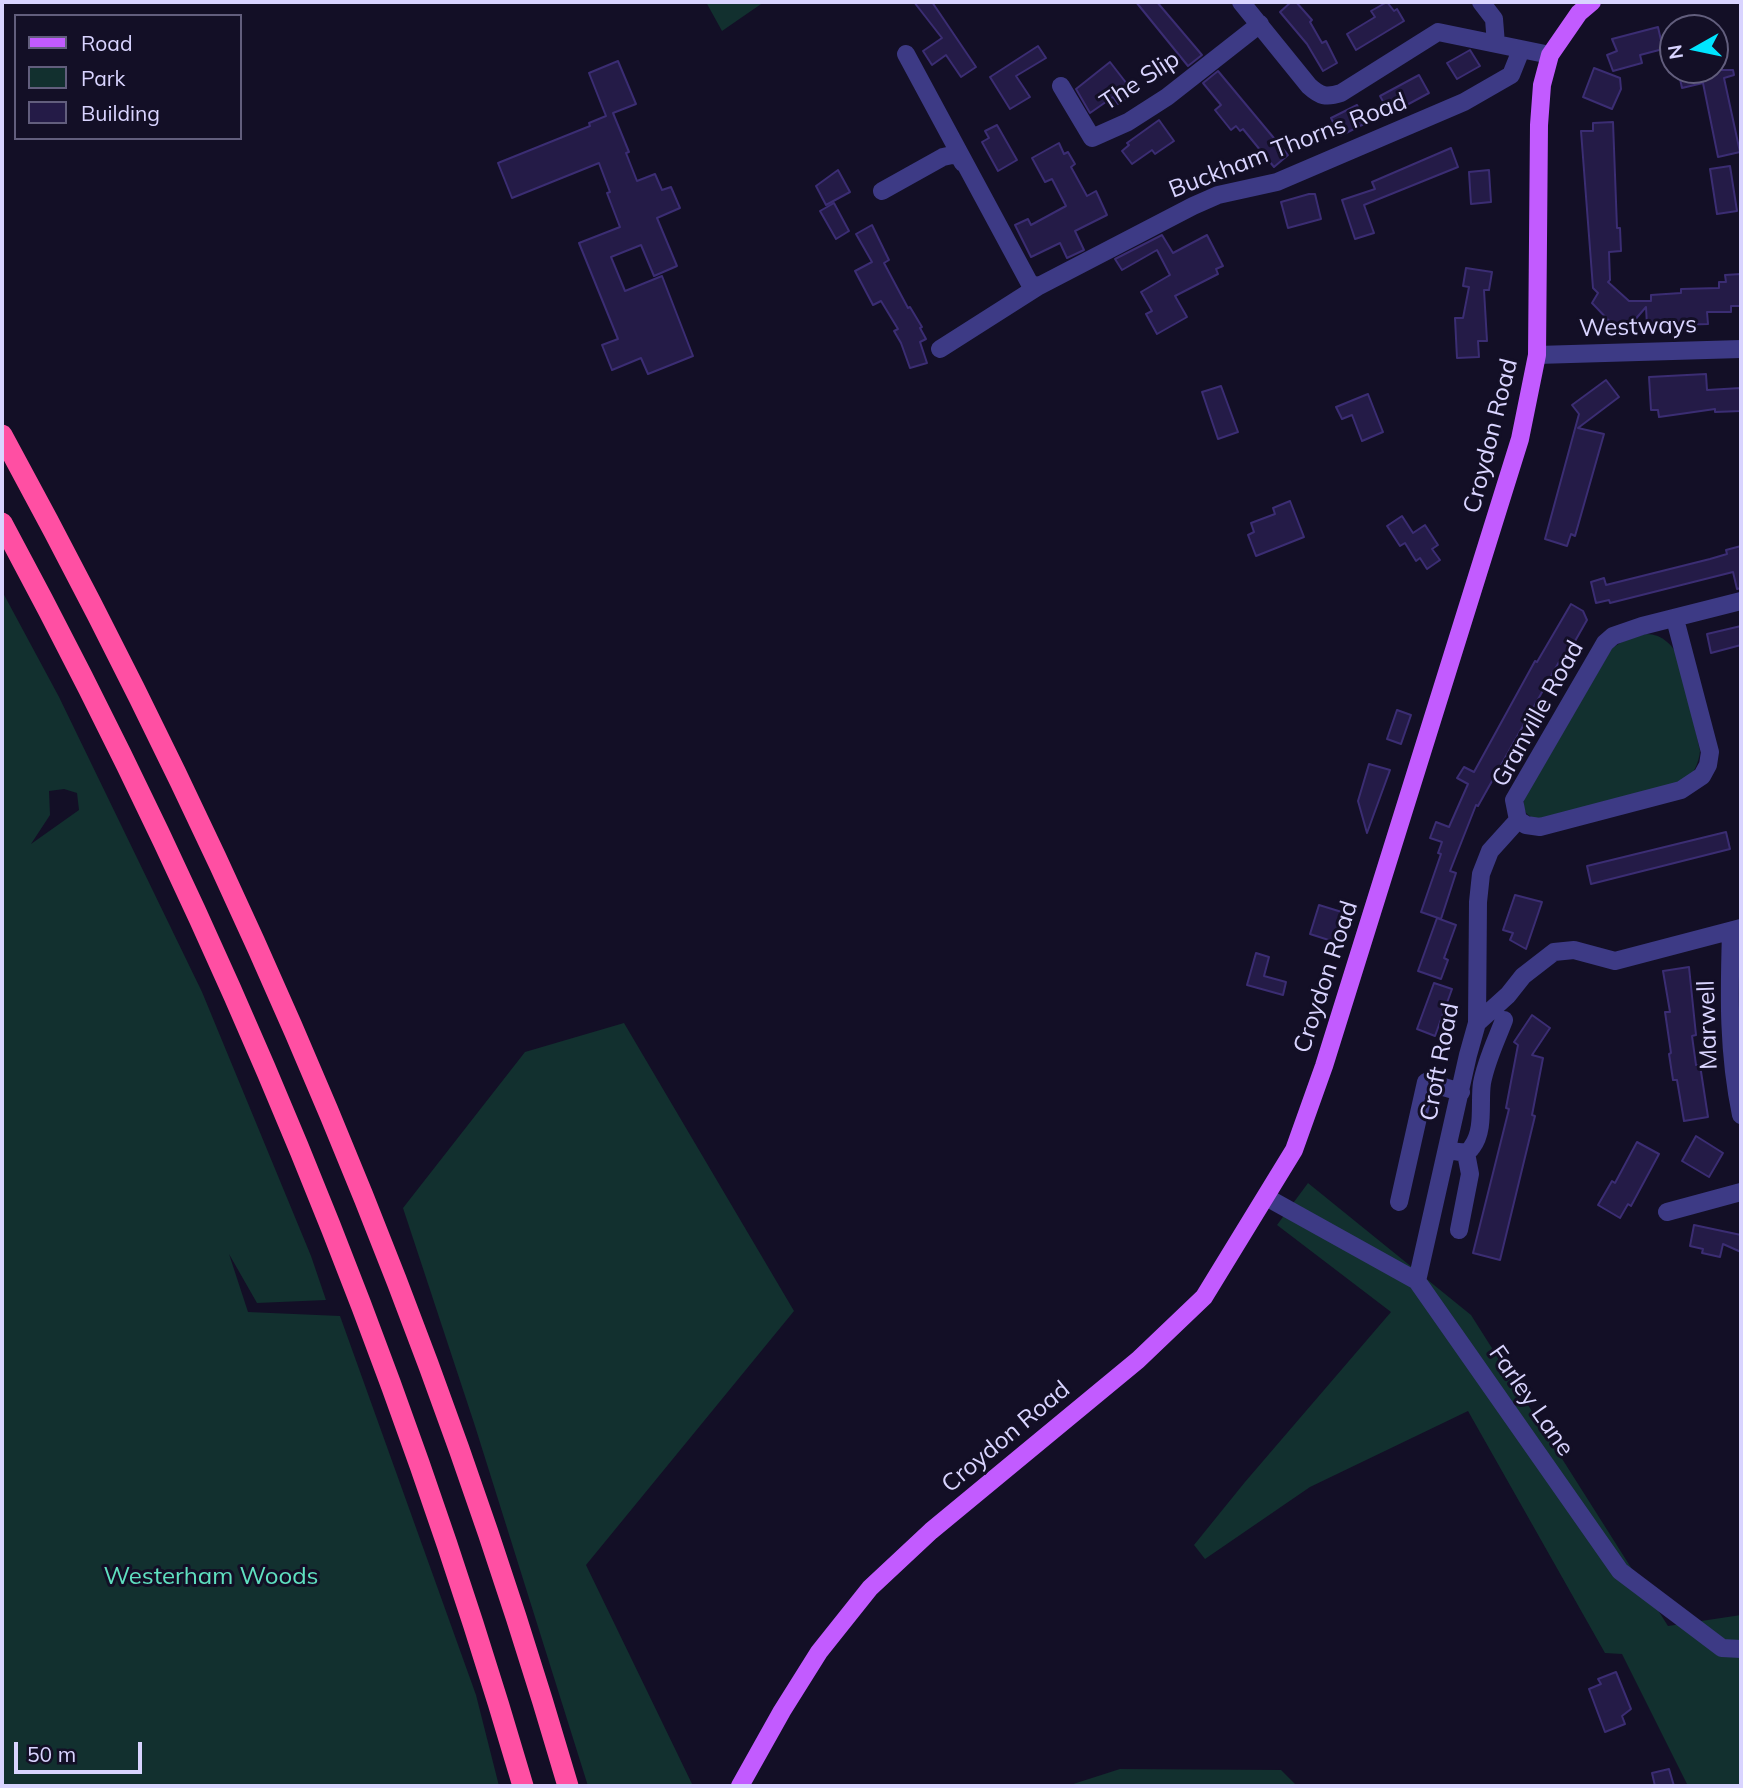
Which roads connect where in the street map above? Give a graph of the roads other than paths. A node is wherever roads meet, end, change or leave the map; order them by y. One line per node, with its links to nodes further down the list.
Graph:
1 (1241, 2): 4 (street)
2 (1481, 2): 5 (street)
3 (1592, 2): 8 (main road, Croydon Road)
4 (1260, 24): 5 (street); 9 (street, The Slip)
5 (1496, 44): 6 (street)
6 (1521, 50): 8 (street); 12 (street, Buckham Thorns Road)
7 (906, 54): 10 (street)
8 (1550, 55): 15 (main road, Croydon Road)
9 (1061, 86)
10 (963, 163): 11 (street); 12 (street)
11 (881, 191)
12 (1040, 286): 13 (street, Buckham Thorns Road)
13 (940, 349)
14 (1741, 349): 15 (street, Westways)
15 (1537, 355): 29 (main road, Croydon Road)
16 (2, 435): 36 (highway)
17 (2, 523): 35 (highway)
18 (1741, 601): 19 (street, Granville Road)
19 (1675, 619): 20 (street, Granville Road); 20 (street, Granville Road)
20 (1518, 820): 23 (street, Croft Road)
21 (1736, 930): 23 (street); 25 (street, Marwell)
22 (1504, 1020): 27 (street)
23 (1477, 1023): 24 (street, Croft Road)
24 (1461, 1092): 26 (street, Croft Road); 30 (street)
25 (1741, 1115)
26 (1447, 1150): 27 (street); 33 (street, Croft Road)
27 (1466, 1153): 32 (street)
28 (1741, 1192): 31 (street)
29 (1266, 1197): 33 (street, Farley Lane); 37 (main road, Croydon Road)
30 (1399, 1202)
31 (1667, 1212)
32 (1459, 1230)
33 (1417, 1281): 34 (street, Farley Lane)
34 (1741, 1649)
35 (523, 1786)
36 (568, 1786)
37 (740, 1786)

